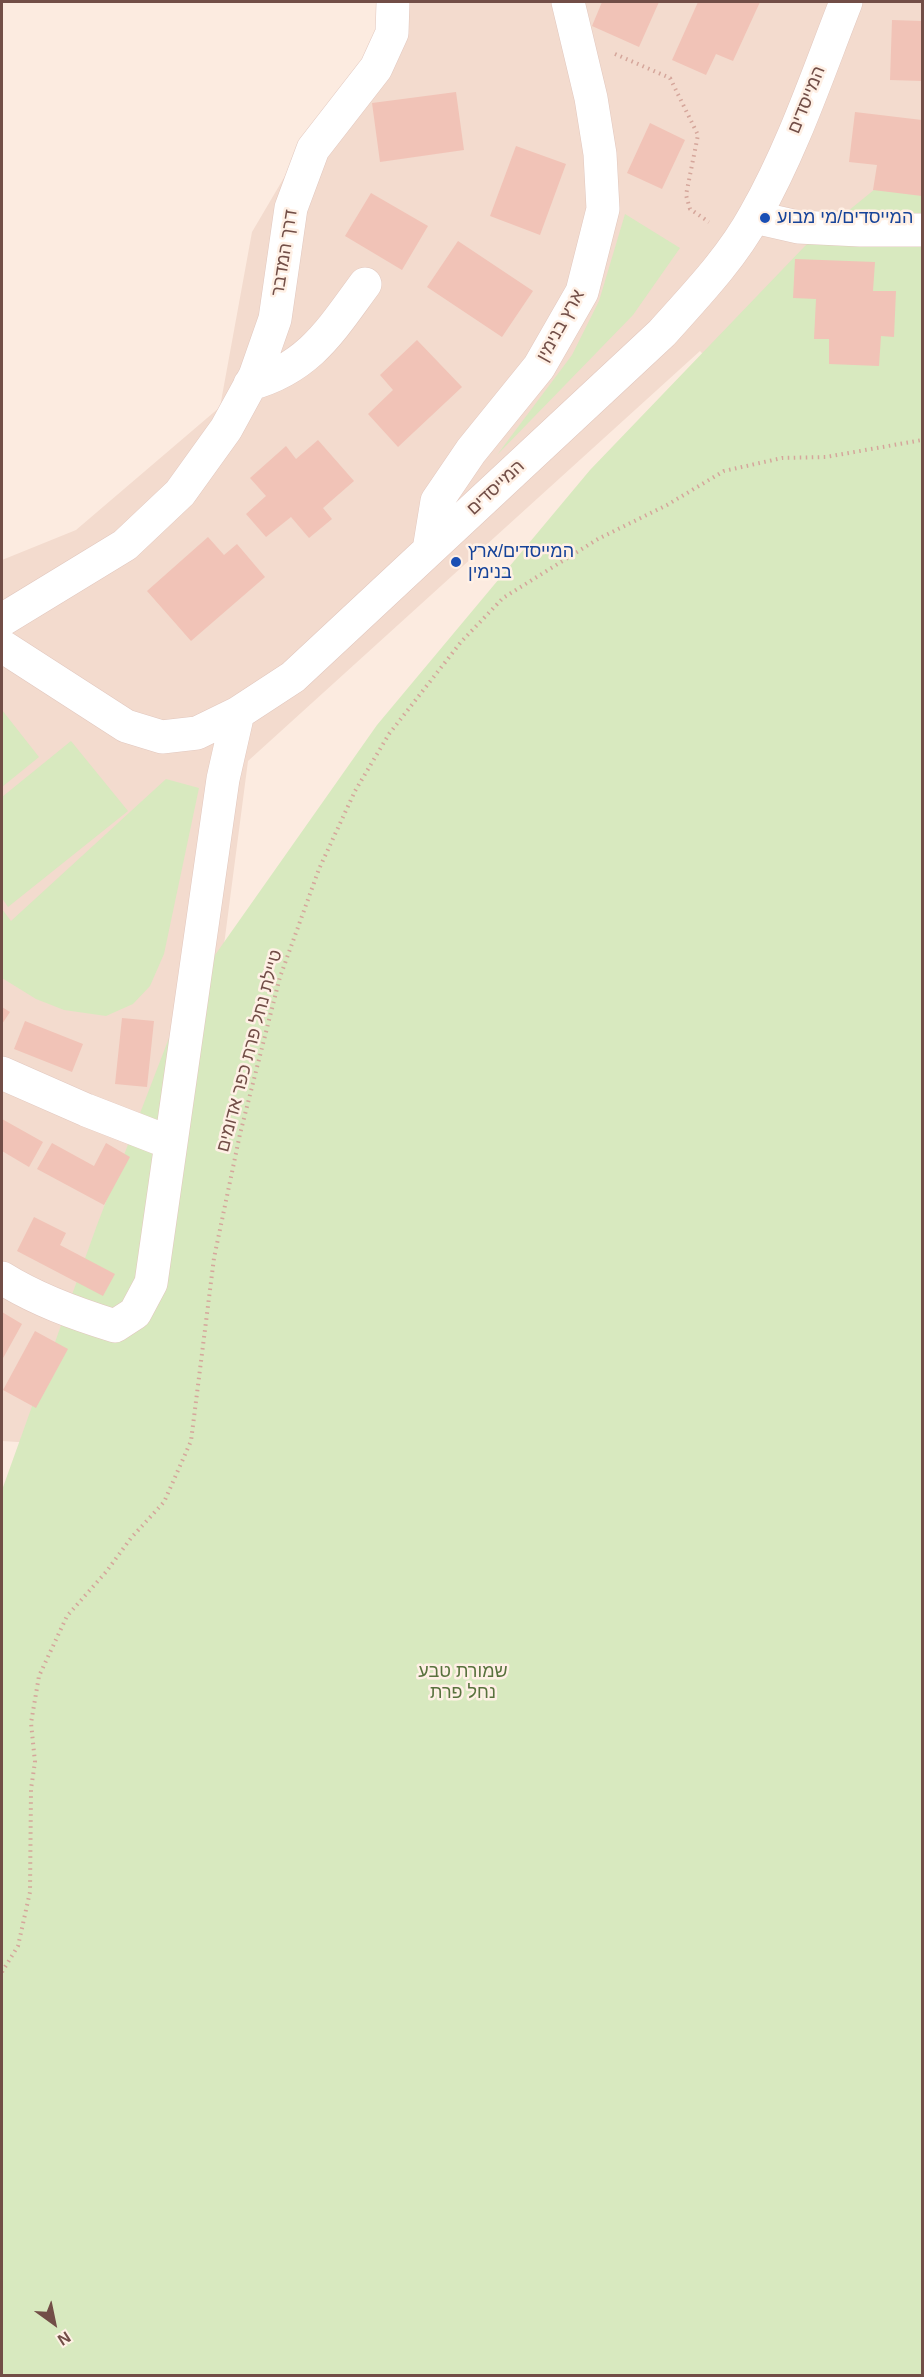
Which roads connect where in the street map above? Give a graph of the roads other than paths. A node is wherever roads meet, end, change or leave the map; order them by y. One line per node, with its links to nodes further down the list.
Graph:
1 (393, 2): 7 (street, דרך המדבר)
2 (568, 2): 8 (street, ארץ בנימין)
3 (846, 2): 4 (street, המייסדים)
4 (746, 229): 5 (street); 8 (street, המייסדים)
5 (922, 230)
6 (365, 284): 7 (street)
7 (250, 384): 9 (street, דרך המדבר)
8 (429, 550): 11 (street, המייסדים)
9 (2, 620)
10 (2, 646): 11 (street, המייסדים)
11 (238, 713): 13 (street)
12 (2, 1073): 13 (street)
13 (171, 1143): 14 (street)
14 (2, 1278)

